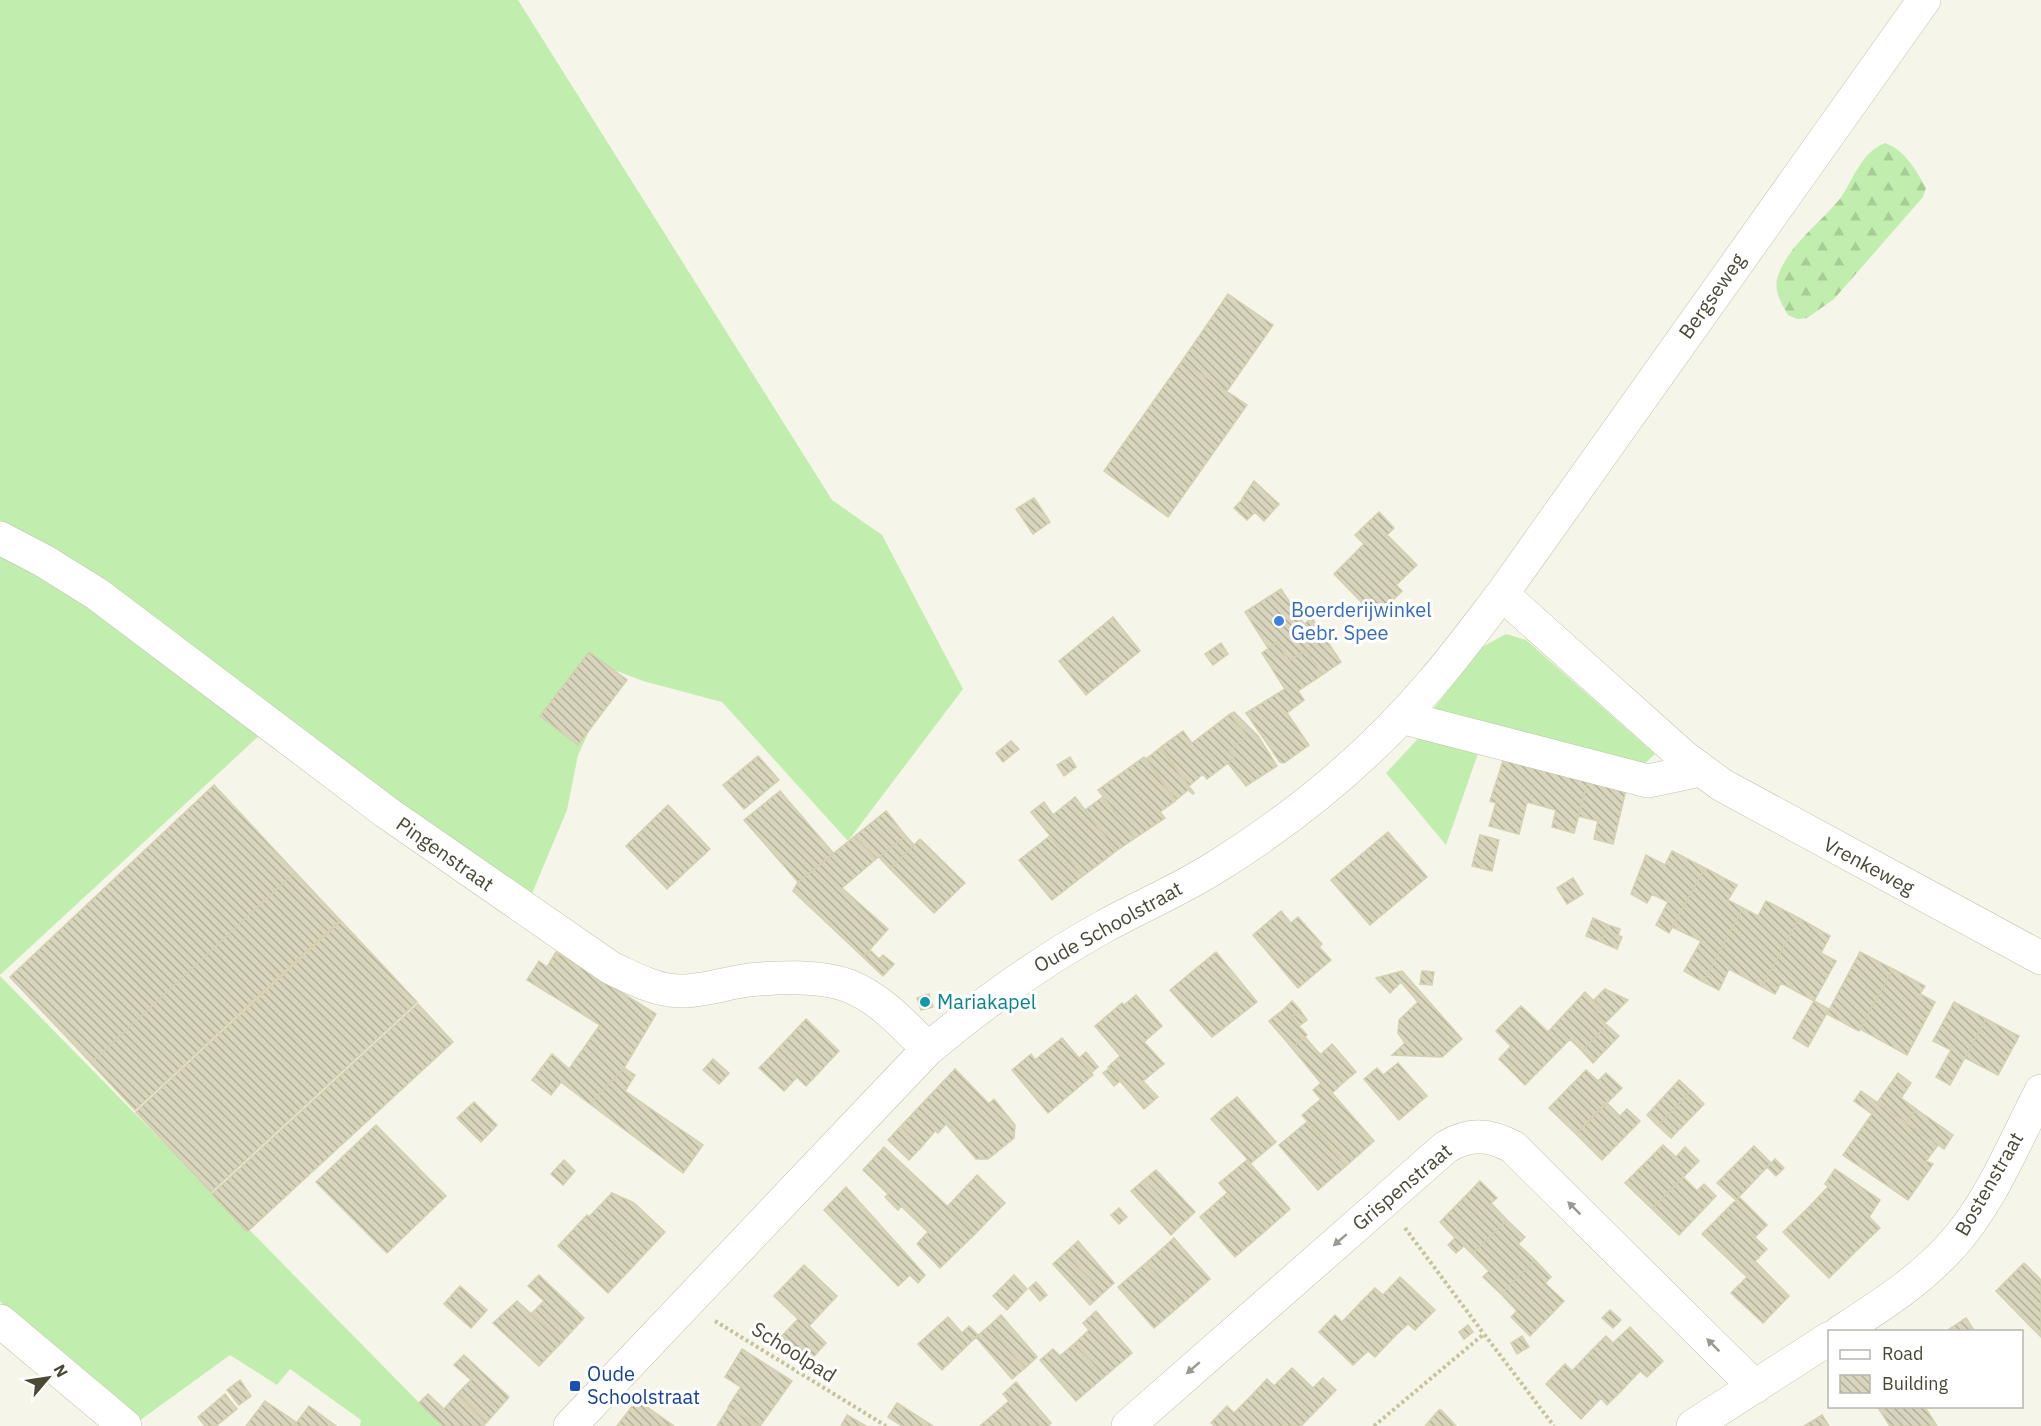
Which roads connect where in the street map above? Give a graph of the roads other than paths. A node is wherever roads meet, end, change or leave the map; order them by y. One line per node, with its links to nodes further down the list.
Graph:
1 (1924, 0): 3 (street, Bergseweg)
2 (0, 538): 7 (street, Pingenstraat)
3 (1502, 594): 4 (street, Oude Schoolstraat); 5 (street, Vrenkeweg)
4 (1401, 717): 5 (street); 7 (street, Oude Schoolstraat)
5 (1700, 770): 6 (street, Vrenkeweg)
6 (2041, 958)
7 (928, 1048): 14 (street, Oude Schoolstraat)
8 (2041, 1091): 10 (street, Bostenstraat)
9 (0, 1321): 13 (street)
10 (1843, 1330)
11 (1828, 1339): 12 (street)
12 (1755, 1387): 15 (street, Grispenstraat, one-way to 15); 16 (street)
13 (125, 1426)
14 (570, 1426)
15 (1128, 1426)
16 (1693, 1426)

